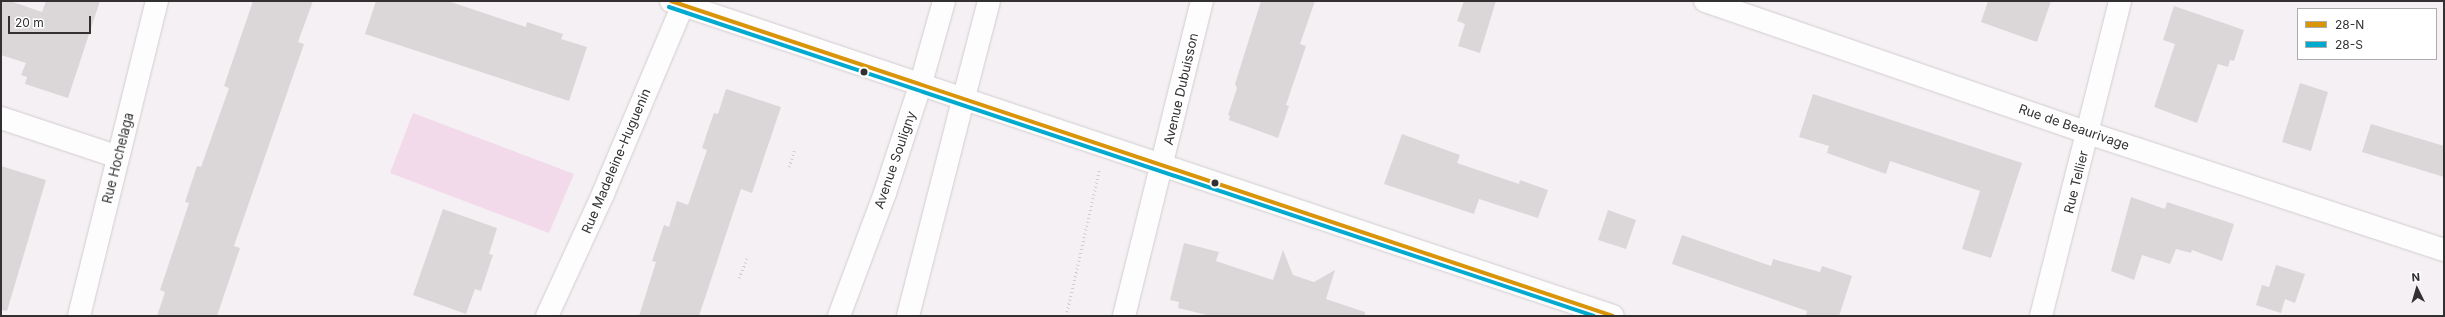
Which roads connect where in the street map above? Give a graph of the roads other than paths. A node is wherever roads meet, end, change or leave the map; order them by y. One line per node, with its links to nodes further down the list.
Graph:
1 (157, 1): 12 (main road, Rue Hochelaga)
2 (944, 1): 8 (main road, Avenue Souligny)
3 (989, 1): 9 (main road)
4 (1202, 1): 13 (main road, Avenue Dubuisson)
5 (1705, 1): 11 (main road, Rue de Beaurivage)
6 (2120, 1): 11 (main road, Rue Tellier)
7 (677, 3): 8 (main road); 16 (main road, Rue Madeleine-Huguenin)
8 (921, 83): 9 (main road); 17 (main road, Avenue Souligny)
9 (964, 97): 13 (main road); 18 (main road)
10 (1, 118): 12 (main road)
11 (2088, 133): 14 (main road, Rue de Beaurivage); 21 (main road, Rue Tellier)
12 (118, 157): 15 (main road, Rue Hochelaga)
13 (1163, 164): 19 (main road, Avenue Dubuisson); 20 (main road)
14 (2444, 250)
15 (79, 316)
16 (547, 316)
17 (839, 316)
18 (908, 316)
19 (1124, 316)
20 (1613, 316)
21 (2041, 316)

